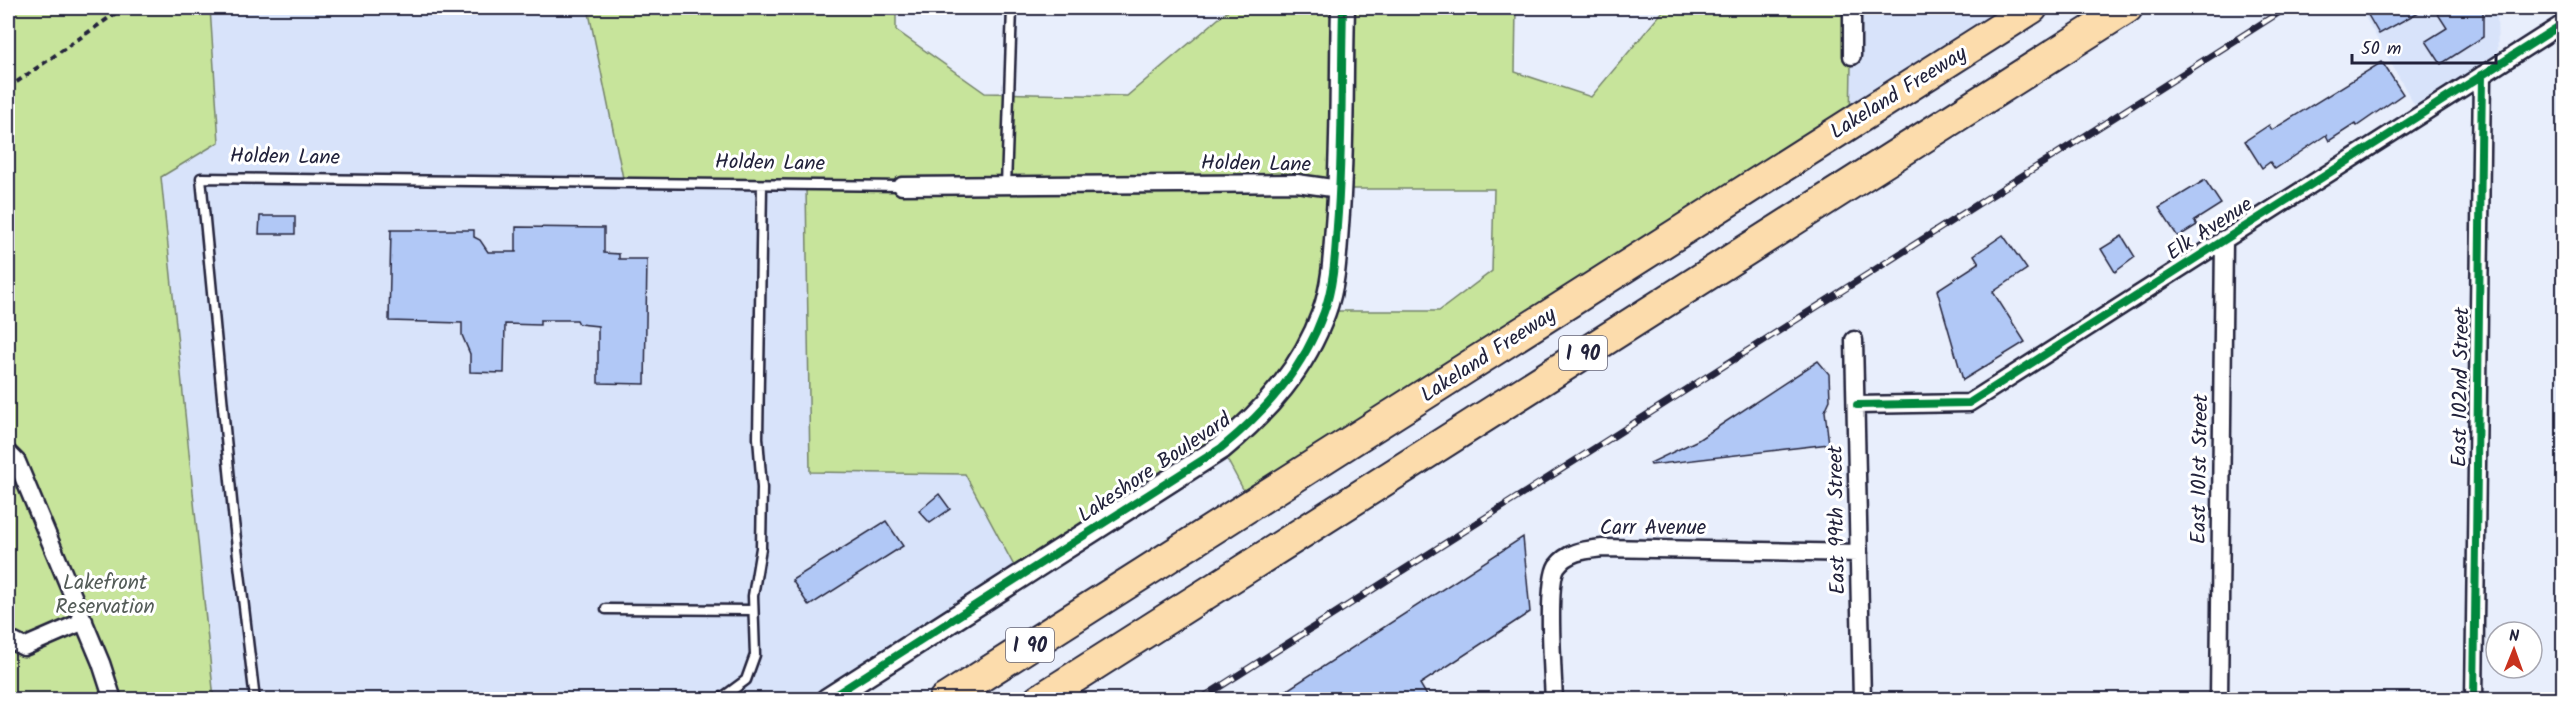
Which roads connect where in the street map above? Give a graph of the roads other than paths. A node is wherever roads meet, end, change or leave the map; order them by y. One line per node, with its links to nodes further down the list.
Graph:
1 (1012, 8): 11 (lane)
2 (1343, 8): 12 (street, Lakeshore Boulevard)
3 (1852, 8): 7 (street)
4 (2032, 8): 27 (highway, Lakeland Freeway / I 90)
5 (2127, 8): 28 (highway, I 90)
6 (2564, 23): 8 (street, Elk Avenue)
7 (1852, 56)
8 (2482, 75): 13 (street, Elk Avenue); 31 (street, East 102nd Street)
9 (762, 184): 10 (lane, Holden Lane); 19 (lane); 24 (lane, Holden Lane)
10 (902, 186): 11 (street, Holden Lane)
11 (1006, 187): 12 (street, Holden Lane)
12 (1339, 189): 26 (street, Lakeshore Boulevard)
13 (2224, 240): 15 (street, Elk Avenue); 30 (street, East 101st Street)
14 (1854, 340): 15 (street, East 99th Street)
15 (1857, 405): 17 (street, East 99th Street)
16 (8, 453): 20 (street)
17 (1859, 553): 22 (street, Carr Avenue); 29 (street, East 99th Street)
18 (606, 609): 19 (lane)
19 (753, 610): 25 (lane)
20 (84, 621): 21 (street); 23 (street)
21 (8, 639)
22 (1551, 698)
23 (113, 699)
24 (255, 699)
25 (719, 699)
26 (827, 699)
27 (944, 699)
28 (1039, 699)
29 (1862, 699)
30 (2219, 699)
31 (2474, 699)

